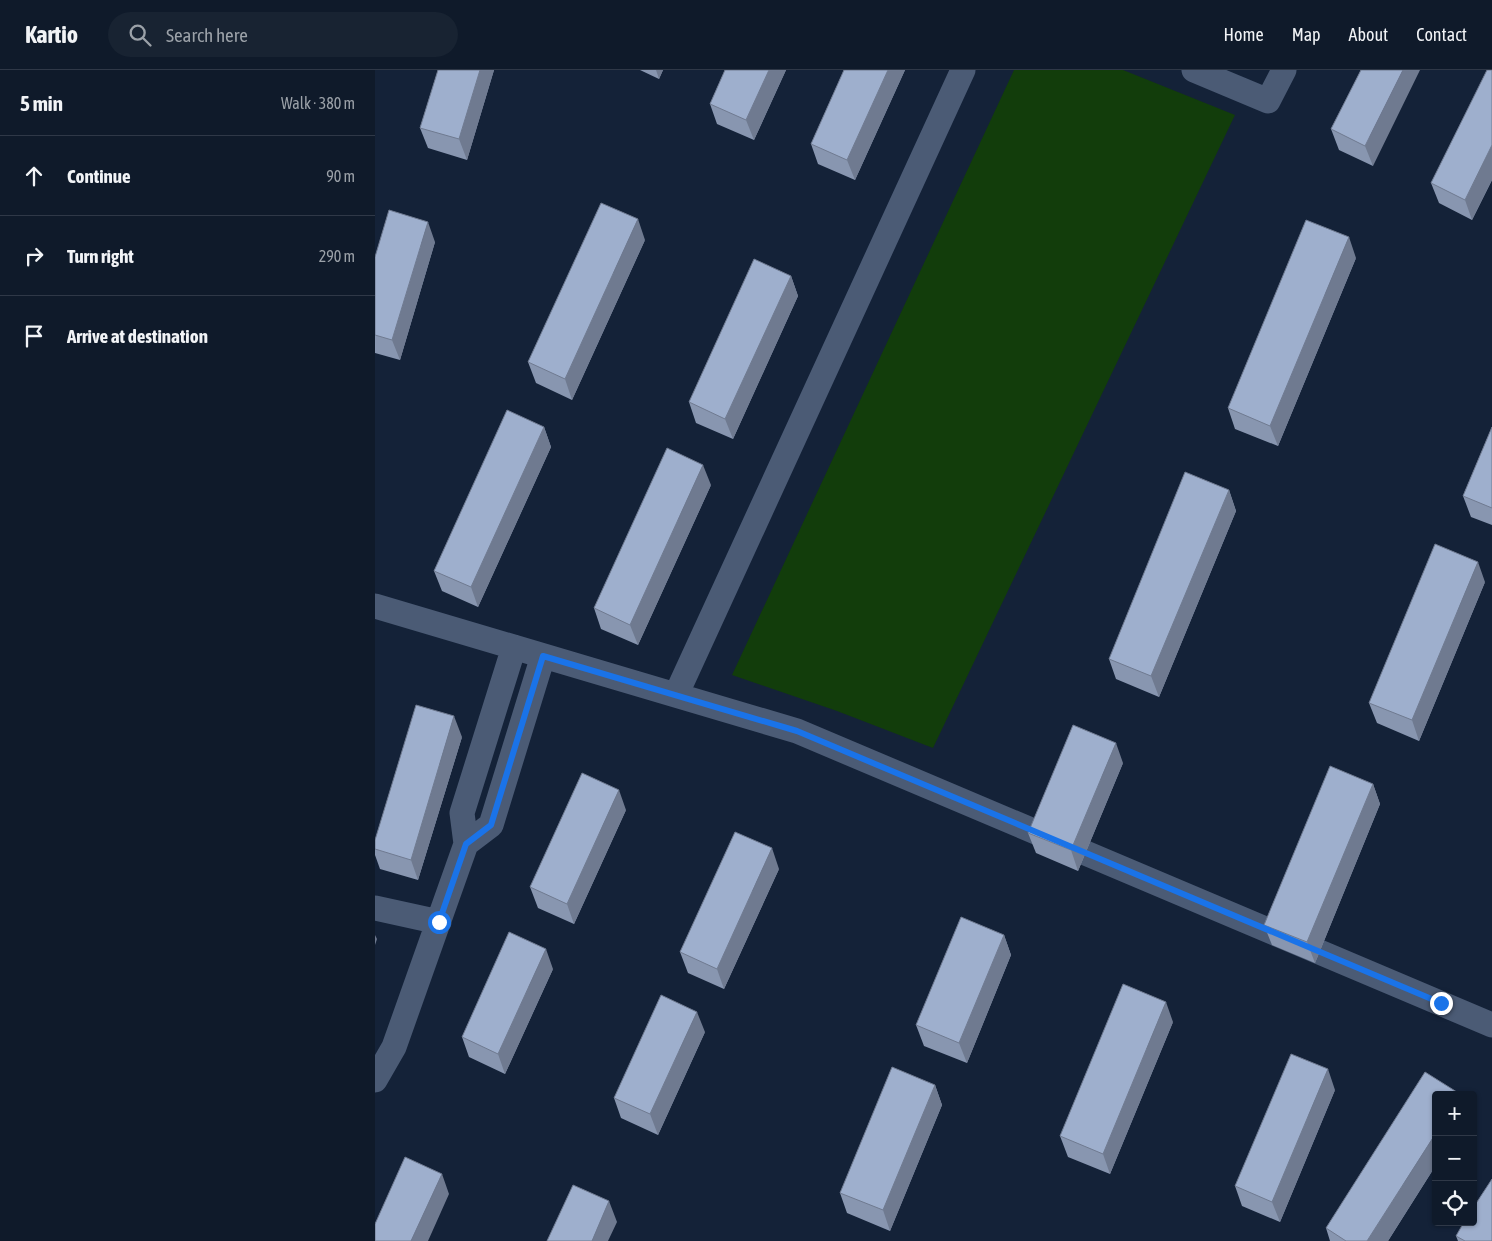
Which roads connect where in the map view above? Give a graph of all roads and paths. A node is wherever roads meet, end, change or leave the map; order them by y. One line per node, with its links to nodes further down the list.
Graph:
1 (963, 70): 7 (street)
2 (1195, 70): 3 (street)
3 (1284, 70)
4 (375, 606): 5 (street)
5 (514, 647): 6 (street); 8 (street)
6 (543, 656): 7 (street); 8 (street)
7 (676, 695): 11 (street)
8 (466, 844): 10 (street)
9 (375, 908): 10 (street)
10 (439, 922): 12 (street)
11 (1492, 1024)
12 (375, 1080)

